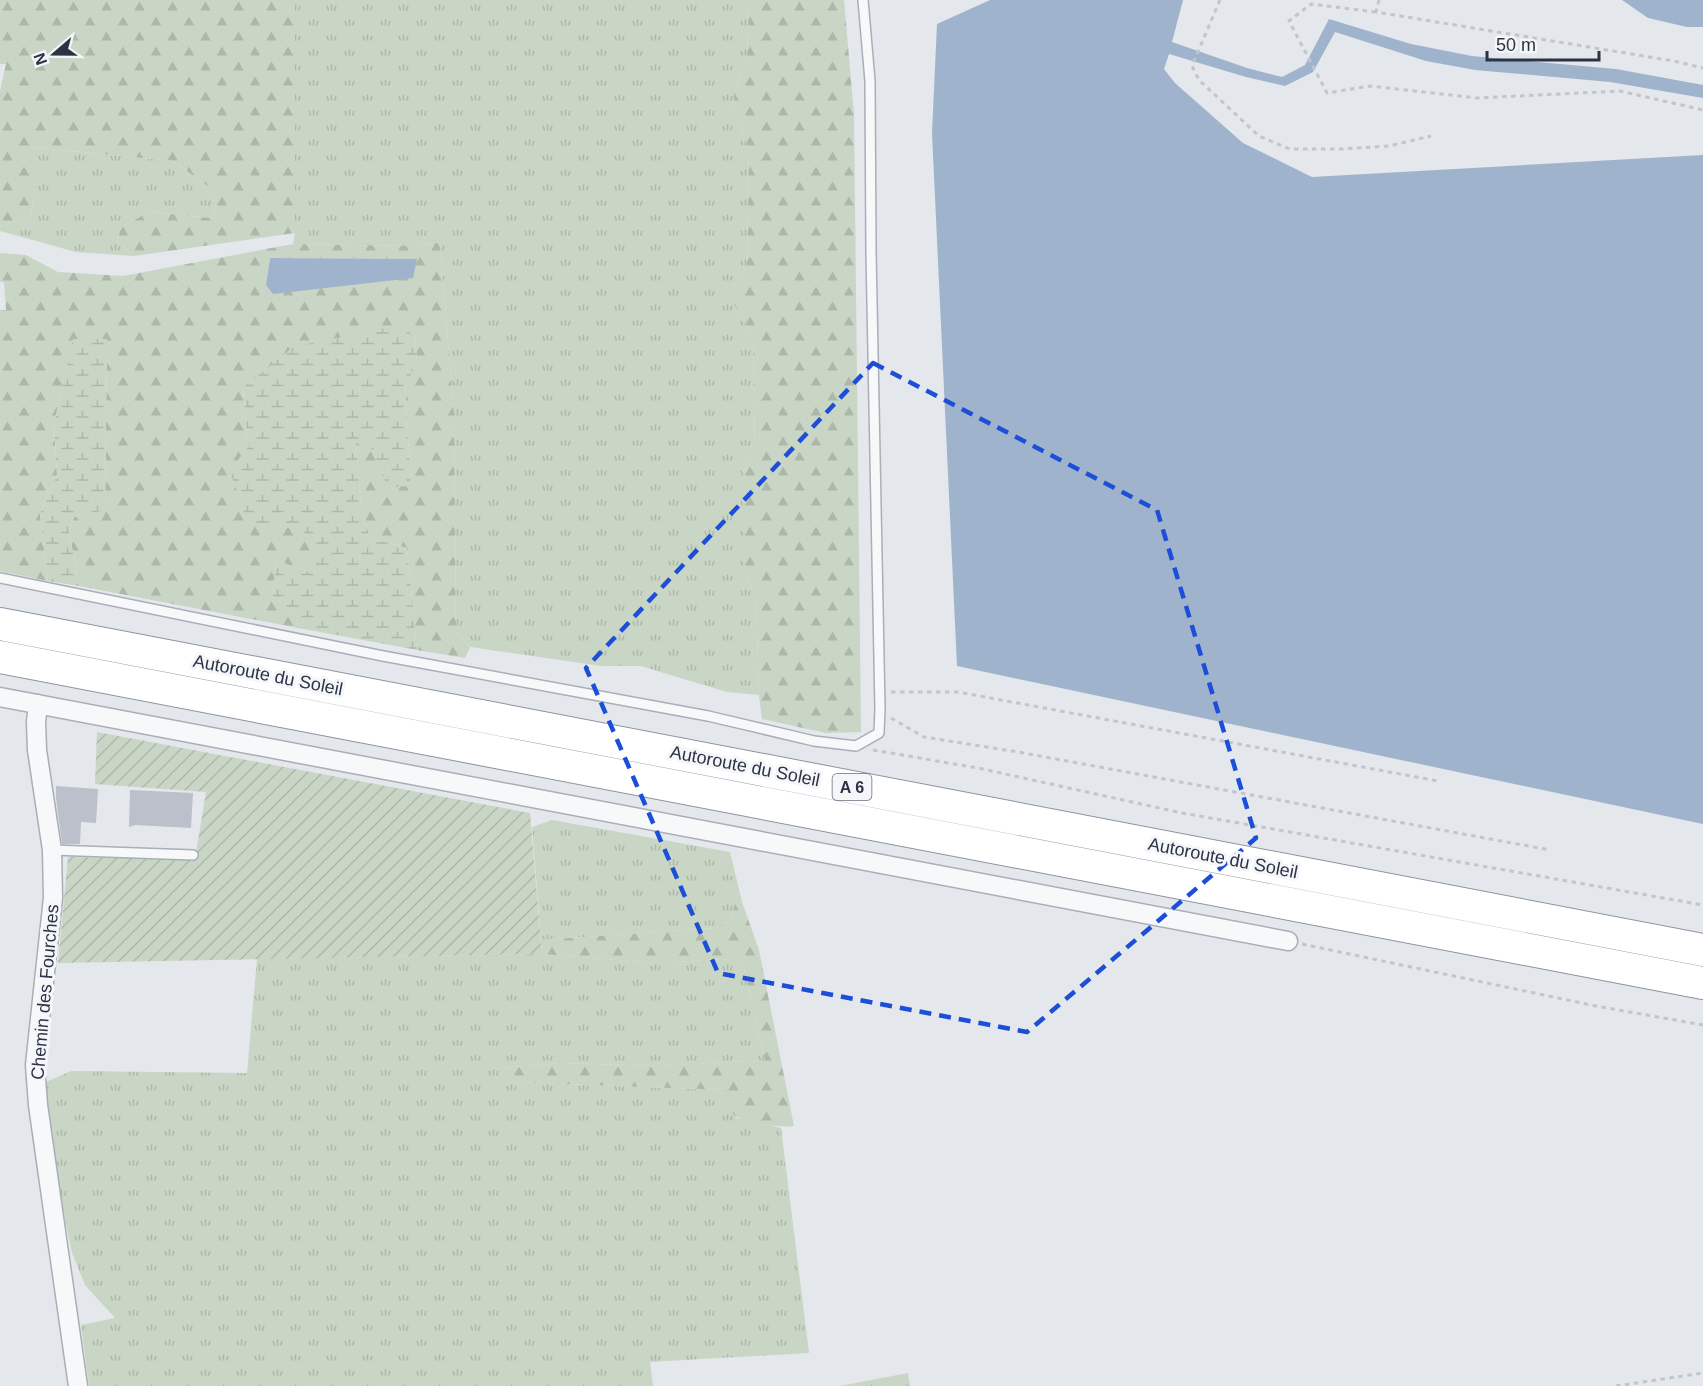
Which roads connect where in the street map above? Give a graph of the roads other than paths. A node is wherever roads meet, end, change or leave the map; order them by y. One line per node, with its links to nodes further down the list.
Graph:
1 (863, 0): 2 (lane)
2 (0, 578)
3 (0, 624): 10 (highway, Autoroute du Soleil / A 6)
4 (0, 657): 11 (highway, Autoroute du Soleil / A 6)
5 (0, 697): 6 (street)
6 (37, 712): 7 (street, Chemin des Fourches); 9 (street)
7 (52, 850): 8 (lane); 12 (street, Chemin des Fourches)
8 (193, 855)
9 (1288, 941)
10 (1703, 950)
11 (1703, 983)
12 (78, 1386)

